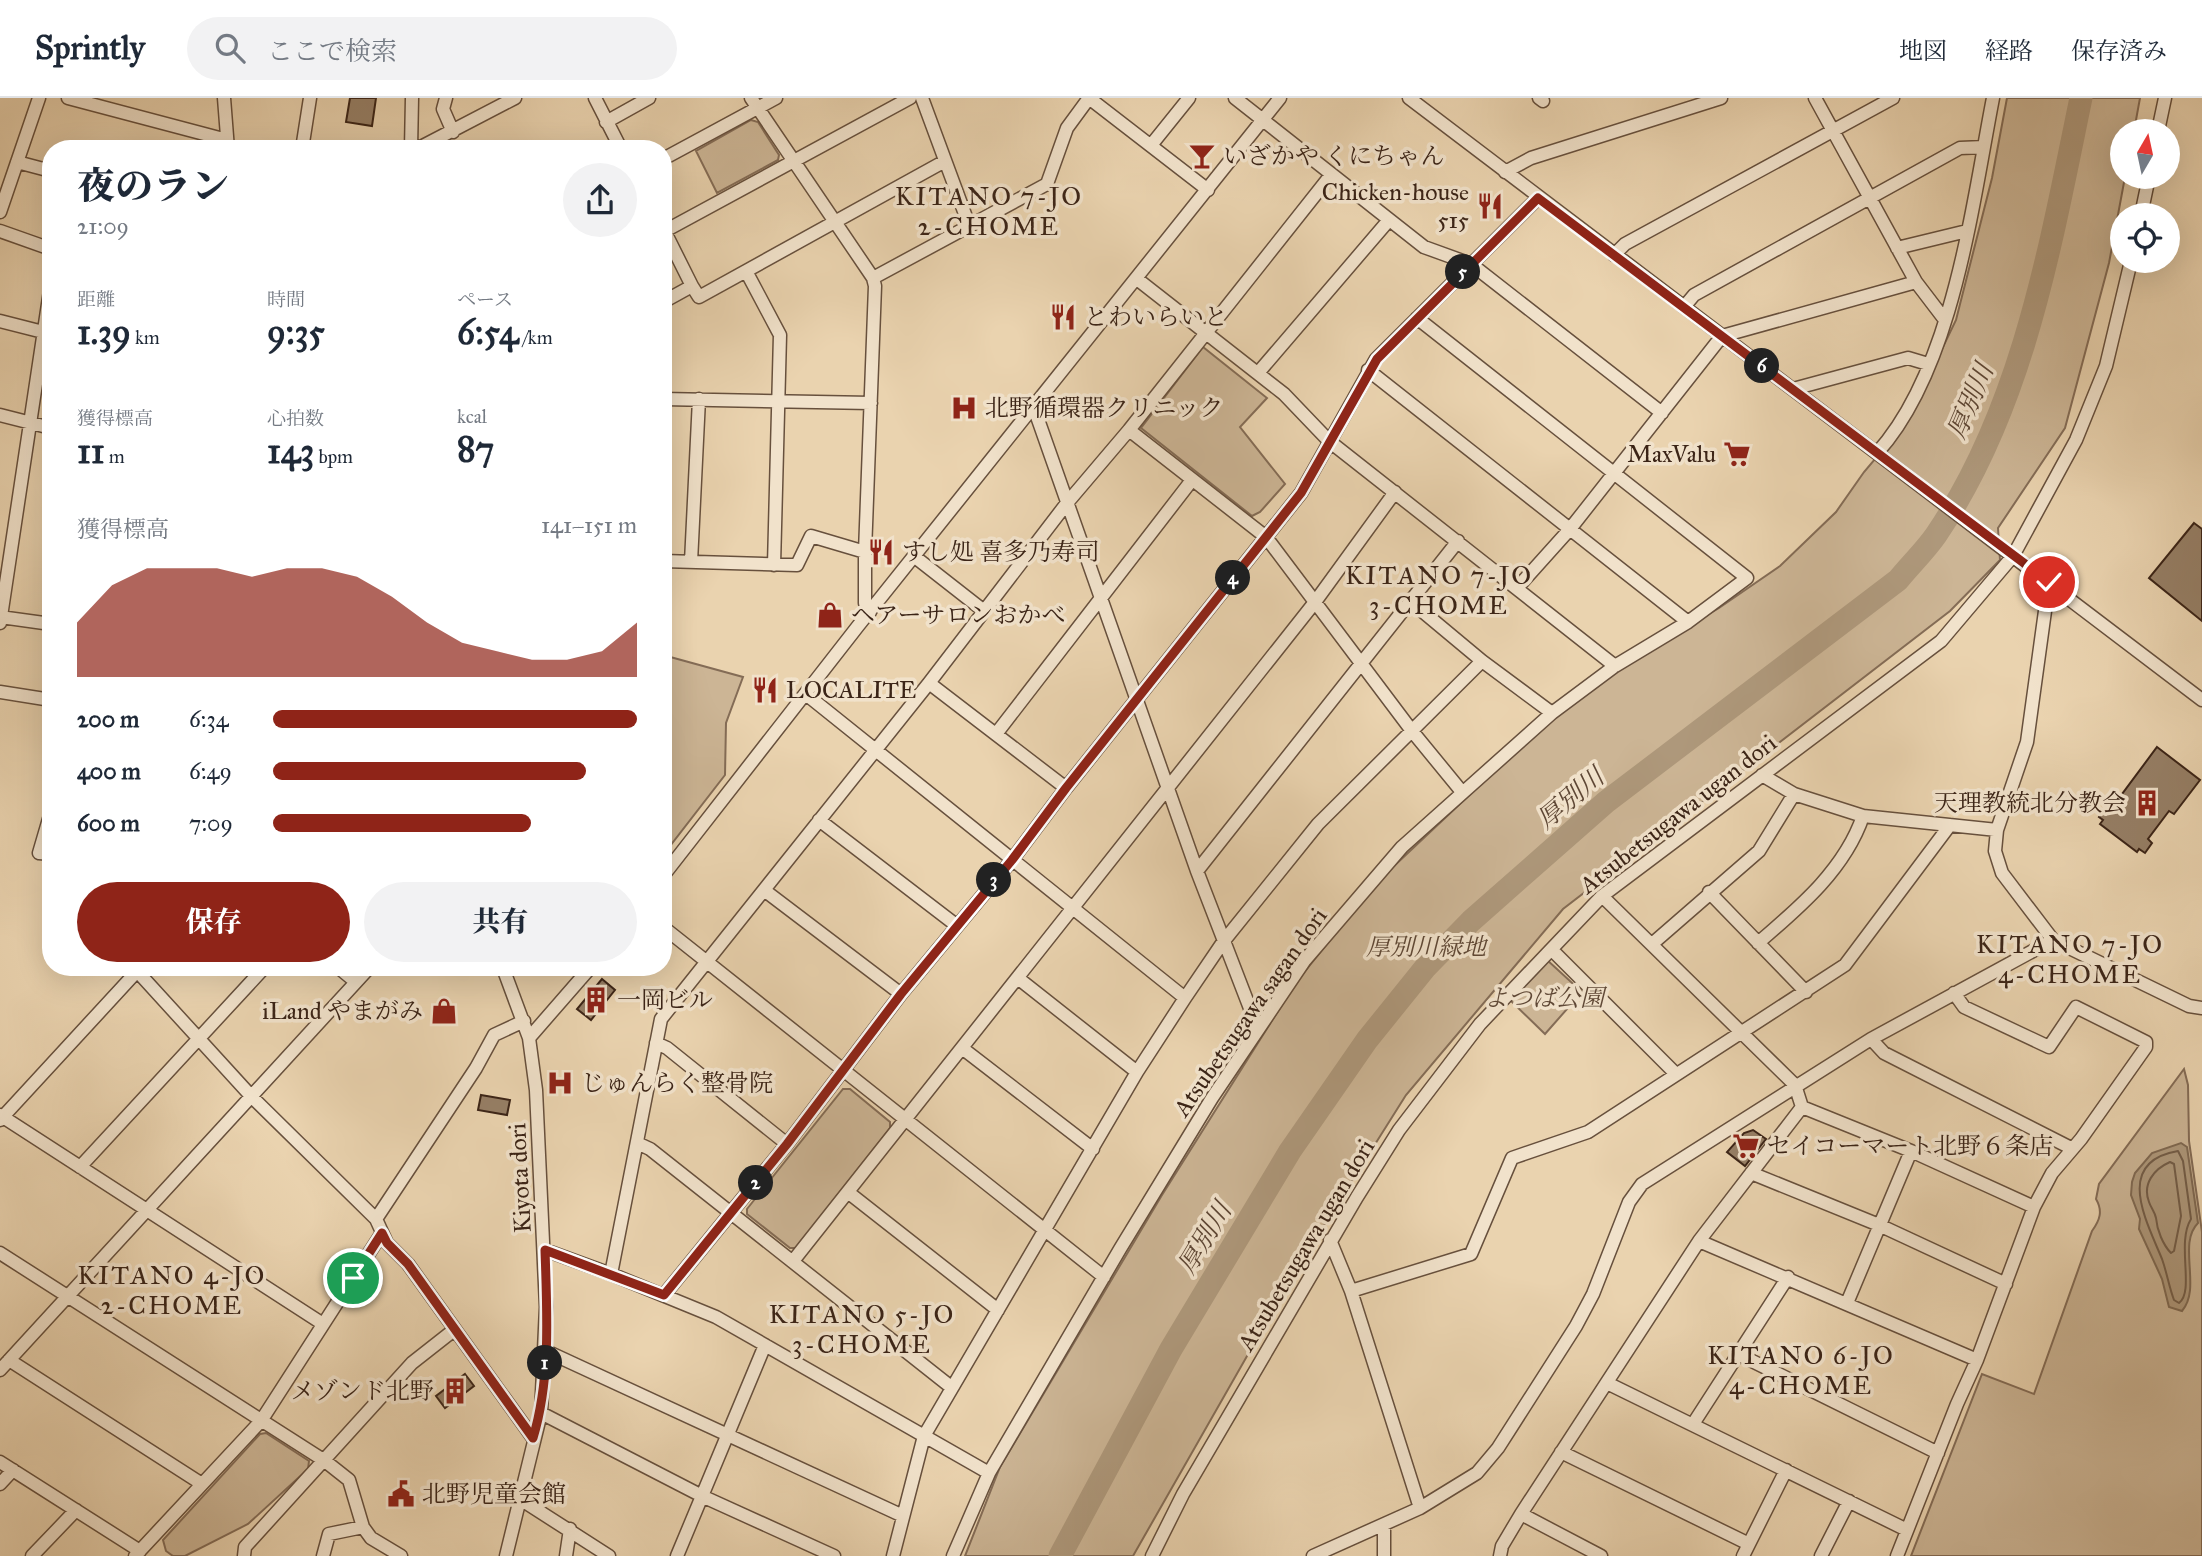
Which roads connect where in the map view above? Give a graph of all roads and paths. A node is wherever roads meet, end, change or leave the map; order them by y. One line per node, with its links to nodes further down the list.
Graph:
1 (39, 98): 39 (street)
2 (68, 98): 29 (street)
3 (224, 98): 30 (street)
4 (310, 98): 31 (street)
5 (412, 98): 32 (street)
6 (446, 98): 27 (street)
7 (515, 98): 27 (street)
8 (594, 98): 26 (street)
9 (649, 98): 26 (street)
10 (776, 98): 23 (street)
11 (910, 98): 38 (street)
12 (922, 98): 40 (street)
13 (1089, 98): 35 (street); 50 (street)
14 (1189, 98): 35 (street)
15 (1235, 98): 25 (street)
16 (1280, 98): 25 (street)
17 (1409, 98): 42 (street)
18 (1721, 98): 42 (street)
19 (1815, 98): 28 (street)
20 (1893, 98): 28 (street)
21 (1993, 98): 36 (street)
22 (2165, 98): 24 (street)
23 (755, 103): 37 (street); 38 (street)
24 (2161, 119)
25 (1263, 120): 43 (street); 44 (street)
26 (606, 122): 34 (street)
27 (453, 131): 33 (street)
28 (1833, 131): 46 (street); 57 (street)
29 (214, 140)
30 (228, 140)
31 (303, 140)
32 (411, 140)
33 (435, 140)
34 (616, 140)
35 (1152, 144): 44 (street)
36 (1984, 147): 46 (street); 53 (street)
37 (672, 154)
38 (793, 160): 49 (street); 51 (street)
39 (17, 162): 41 (street); 47 (street)
40 (945, 162): 49 (street); 50 (street)
41 (42, 169)
42 (1505, 172): 45 (street)
43 (1331, 175): 48 (street); 70 (street)
44 (1208, 190): 62 (street)
45 (1538, 198): 57 (street); 58 (street)
46 (1870, 199): 56 (street); 66 (street)
47 (0, 212)
48 (1389, 220): 58 (street); 76 (street)
49 (834, 221): 59 (street); 61 (street)
50 (969, 225): 61 (street)
51 (672, 227)
52 (0, 231): 54 (street)
53 (1967, 231): 56 (street); 68 (street)
54 (42, 246)
55 (672, 247): 64 (street)
56 (1897, 248): 63 (street)
57 (1614, 255): 66 (street)
58 (1471, 264): 67 (street); 83 (street)
59 (746, 271): 64 (street); 80 (street)
60 (2128, 273): 98 (street, Atsubetsugawa ugan dori)
61 (873, 278): 81 (street)
62 (1137, 279): 70 (street); 82 (street)
63 (1916, 282): 68 (street); 72 (street)
64 (692, 286): 65 (street)
65 (672, 297)
66 (1684, 307): 72 (street)
67 (1417, 318): 75 (street); 90 (street)
68 (1945, 320): 74 (street)
69 (0, 321): 71 (street)
70 (1207, 331): 76 (street); 87 (street)
71 (42, 332)
72 (1722, 336): 77 (street); 83 (street)
73 (42, 359): 85 (street)
74 (1928, 364): 77 (street); 89 (street)
75 (1368, 370): 88 (street); 94 (street)
76 (1258, 373): 88 (street)
77 (1793, 389): 89 (street)
78 (672, 399): 79 (street)
79 (699, 399): 80 (street); 101 (street)
80 (778, 402): 81 (street); 102 (street)
81 (871, 403): 97 (street)
82 (1034, 408): 93 (street); 99 (street)
83 (1662, 412): 90 (street)
84 (0, 415): 85 (street)
85 (30, 422): 86 (street); 110 (street)
86 (42, 425)
87 (1129, 429): 91 (street); 93 (street)
88 (1329, 441): 92 (street); 95 (street)
89 (1877, 453): 98 (street)
90 (1614, 474): 94 (street); 112 (street, Atsubetsugawa sagan dori)
91 (1192, 480): 95 (street); 105 (street)
92 (1395, 492): 96 (street); 107 (street)
93 (1067, 503): 105 (street); 108 (street)
94 (1570, 530): 104 (street); 112 (street)
95 (1266, 537): 107 (street); 121 (street)
96 (1458, 541): 104 (street); 106 (street)
97 (865, 552): 102 (street); 109 (street)
98 (2013, 556): 103 (street); 127 (street, Atsubetsugawa ugan dori)
99 (915, 557): 108 (street); 109 (street)
100 (672, 561): 101 (street)
101 (691, 562): 102 (street)
102 (774, 565)
103 (2049, 582): 122 (street); 135 (street)
104 (1517, 588): 116 (street)
105 (1101, 598): 121 (street); 125 (street)
106 (1410, 601): 114 (street); 115 (street)
107 (1315, 603): 115 (street); 129 (street)
108 (984, 611): 117 (street)
109 (870, 612): 119 (street)
110 (0, 617): 111 (street); 113 (street)
111 (0, 622)
112 (1688, 622): 116 (street, Atsubetsugawa sagan dori)
113 (42, 623)
114 (1482, 661): 123 (street); 124 (street)
115 (1361, 662): 124 (street); 138 (street)
116 (1615, 666): 123 (street, Atsubetsugawa sagan dori)
117 (929, 683): 125 (street); 126 (street)
118 (0, 692): 120 (street)
119 (807, 695): 126 (street); 137 (street)
120 (42, 699)
121 (1136, 699): 128 (street); 129 (street)
122 (2202, 700)
123 (1552, 713): 130 (street, Atsubetsugawa sagan dori)
124 (1412, 731): 130 (street); 146 (street)
125 (996, 733): 128 (street)
126 (874, 750): 133 (street); 136 (street)
127 (1762, 775): 131 (street); 141 (street, Atsubetsugawa ugan dori)
128 (1066, 788): 136 (street)
129 (1168, 789): 138 (street); 142 (street)
130 (1462, 792): 166 (street, Atsubetsugawa sagan dori)
131 (1794, 794): 132 (street); 140 (street)
132 (1863, 816): 134 (street); 147 (street)
133 (820, 820): 139 (street); 143 (street)
134 (1950, 825): 135 (street); 160 (street)
135 (1997, 830): 145 (street)
136 (1012, 860): 142 (street); 143 (street)
137 (672, 865)
138 (1197, 870): 146 (street)
139 (764, 890): 150 (street); 162 (street)
140 (1709, 892): 147 (street); 148 (street)
141 (1602, 896): 148 (street); 149 (street, Atsubetsugawa ugan dori)
142 (1074, 908): 158 (street); 163 (street)
143 (956, 925): 162 (street)
144 (672, 934): 150 (street)
145 (2053, 940): 161 (street); 164 (street)
146 (1223, 942): 163 (street); 166 (street)
147 (1758, 943): 160 (street)
148 (1652, 944): 167 (street)
149 (1552, 950): 175 (street); 196 (street, Atsubetsugawa ugan dori)
150 (708, 961): 171 (street); 173 (street)
151 (132, 976): 179 (street)
152 (144, 976): 169 (street)
153 (257, 976): 169 (street)
154 (349, 976): 159 (street)
155 (362, 976): 159 (street)
156 (506, 976): 165 (street, Kiyota dori)
157 (583, 976): 168 (street)
158 (1019, 979): 172 (street); 174 (street)
159 (356, 982): 177 (street)
160 (1805, 992): 167 (street)
161 (1954, 993): 170 (street); 183 (street)
162 (901, 994): 173 (street)
163 (1185, 998): 174 (street)
164 (2202, 1008)
165 (524, 1021): 168 (street, Kiyota dori); 192 (street)
166 (1258, 1029): 202 (street, Atsubetsugawa sagan dori)
167 (1742, 1031): 175 (street); 176 (street)
168 (529, 1038): 198 (street, Kiyota dori)
169 (198, 1039): 177 (street); 186 (street)
170 (1871, 1039): 176 (street); 183 (street)
171 (656, 1043): 181 (street); 182 (street)
172 (962, 1048): 180 (street); 184 (street)
173 (843, 1069): 180 (street); 182 (street)
174 (1137, 1072): 184 (street)
175 (1676, 1074): 205 (street)
176 (1795, 1085): 178 (street); 237 (street)
177 (251, 1096): 190 (street); 192 (street)
178 (1802, 1107): 185 (street); 187 (street)
179 (1, 1117): 186 (street)
180 (906, 1119): 188 (street); 194 (street)
181 (637, 1143): 191 (street); 201 (street)
182 (787, 1144): 191 (street)
183 (2071, 1148): 189 (street)
184 (1093, 1149): 194 (street)
185 (1911, 1151): 189 (street); 193 (street)
186 (80, 1167): 190 (street)
187 (1751, 1173): 193 (street); 197 (street)
188 (849, 1193): 200 (street); 209 (street)
189 (2034, 1207): 204 (street)
190 (146, 1210): 207 (street); 210 (street)
191 (732, 1214): 200 (street); 206 (street)
192 (376, 1219): 195 (street)
193 (1879, 1225): 204 (street); 208 (street)
194 (1045, 1229): 202 (street); 209 (street)
195 (382, 1233): 210 (street); 211 (street)
196 (1330, 1240): 205 (street); 258 (street, Atsubetsugawa ugan dori)
197 (1699, 1241): 203 (street); 217 (street)
198 (545, 1250): 201 (street); 213 (street, Kiyota dori)
199 (0, 1254): 207 (street)
200 (793, 1262): 218 (street)
201 (611, 1274): 206 (street)
202 (1104, 1277): 231 (street, Atsubetsugawa sagan dori)
203 (1788, 1277): 208 (street); 214 (street)
204 (2006, 1284): 215 (street)
205 (1350, 1291): 237 (street)
206 (664, 1295): 212 (street)
207 (67, 1296): 216 (street); 220 (street)
208 (1847, 1303): 215 (street)
209 (998, 1310): 218 (street)
210 (323, 1324): 220 (street)
211 (454, 1330): 224 (street); 227 (street)
212 (765, 1345): 222 (street); 223 (street)
213 (546, 1351): 219 (street, Kiyota dori); 222 (street)
214 (1738, 1354): 221 (street); 226 (street)
215 (1977, 1360): 226 (street)
216 (5, 1365): 233 (street)
217 (1607, 1383): 221 (street); 225 (street)
218 (951, 1387): 223 (street)
219 (541, 1413): 224 (street, Kiyota dori); 234 (street)
220 (261, 1421): 227 (street); 233 (street)
221 (1693, 1424): 230 (street)
222 (728, 1434): 234 (street); 240 (street)
223 (924, 1436): 231 (street); 240 (street)
224 (533, 1438): 235 (street, Kiyota dori)
225 (1561, 1452): 239 (street); 245 (street)
226 (1938, 1453): 244 (street)
227 (326, 1461): 242 (street); 248 (street)
228 (0, 1462): 229 (street)
229 (13, 1470): 232 (street); 238 (street)
230 (1786, 1470): 236 (street); 245 (street)
231 (989, 1472): 257 (street, Atsubetsugawa sagan dori)
232 (0, 1484)
233 (202, 1484): 246 (street)
234 (704, 1497): 254 (street); 255 (street)
235 (520, 1499): 243 (street); 251 (street, Kiyota dori)
236 (1849, 1501): 244 (street); 263 (street)
237 (1420, 1508): 241 (street)
238 (76, 1510): 246 (street); 247 (street)
239 (1521, 1514): 261 (street); 262 (street)
240 (904, 1516): 256 (street)
241 (1384, 1525): 259 (street); 260 (street)
242 (363, 1527): 249 (street); 250 (street)
243 (570, 1530): 252 (street); 253 (street)
244 (1907, 1530): 264 (street)
245 (1746, 1550)
246 (137, 1553)
247 (32, 1556)
248 (244, 1556)
249 (323, 1556)
250 (401, 1556)
251 (506, 1556)
252 (566, 1556)
253 (608, 1556)
254 (677, 1556)
255 (834, 1556)
256 (893, 1556)
257 (953, 1556)
258 (1152, 1556)
259 (1313, 1556)
260 (1384, 1556)
261 (1500, 1556)
262 (1601, 1556)
263 (1821, 1556)
264 (1897, 1556)

